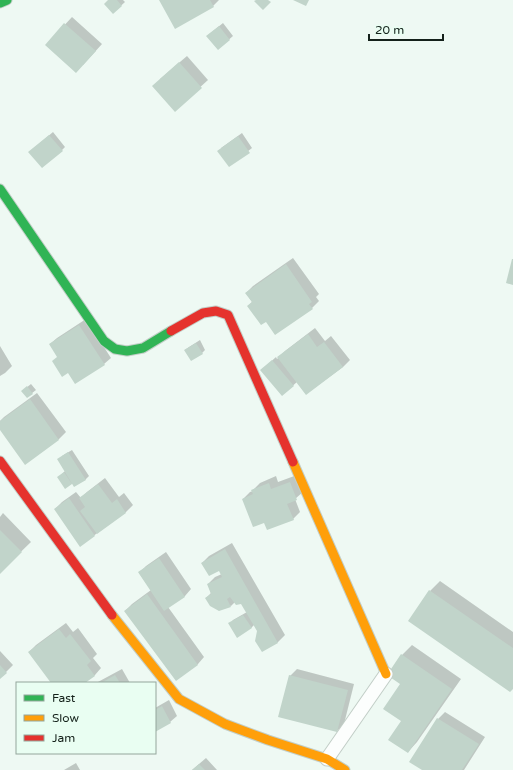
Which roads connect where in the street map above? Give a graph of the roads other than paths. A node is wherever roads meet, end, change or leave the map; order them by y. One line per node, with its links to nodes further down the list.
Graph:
1 (7, 0): 2 (street)
2 (0, 3)
3 (0, 189): 5 (street)
4 (0, 461): 6 (street)
5 (386, 674): 6 (lane)
6 (327, 759): 7 (street)
7 (345, 770)

